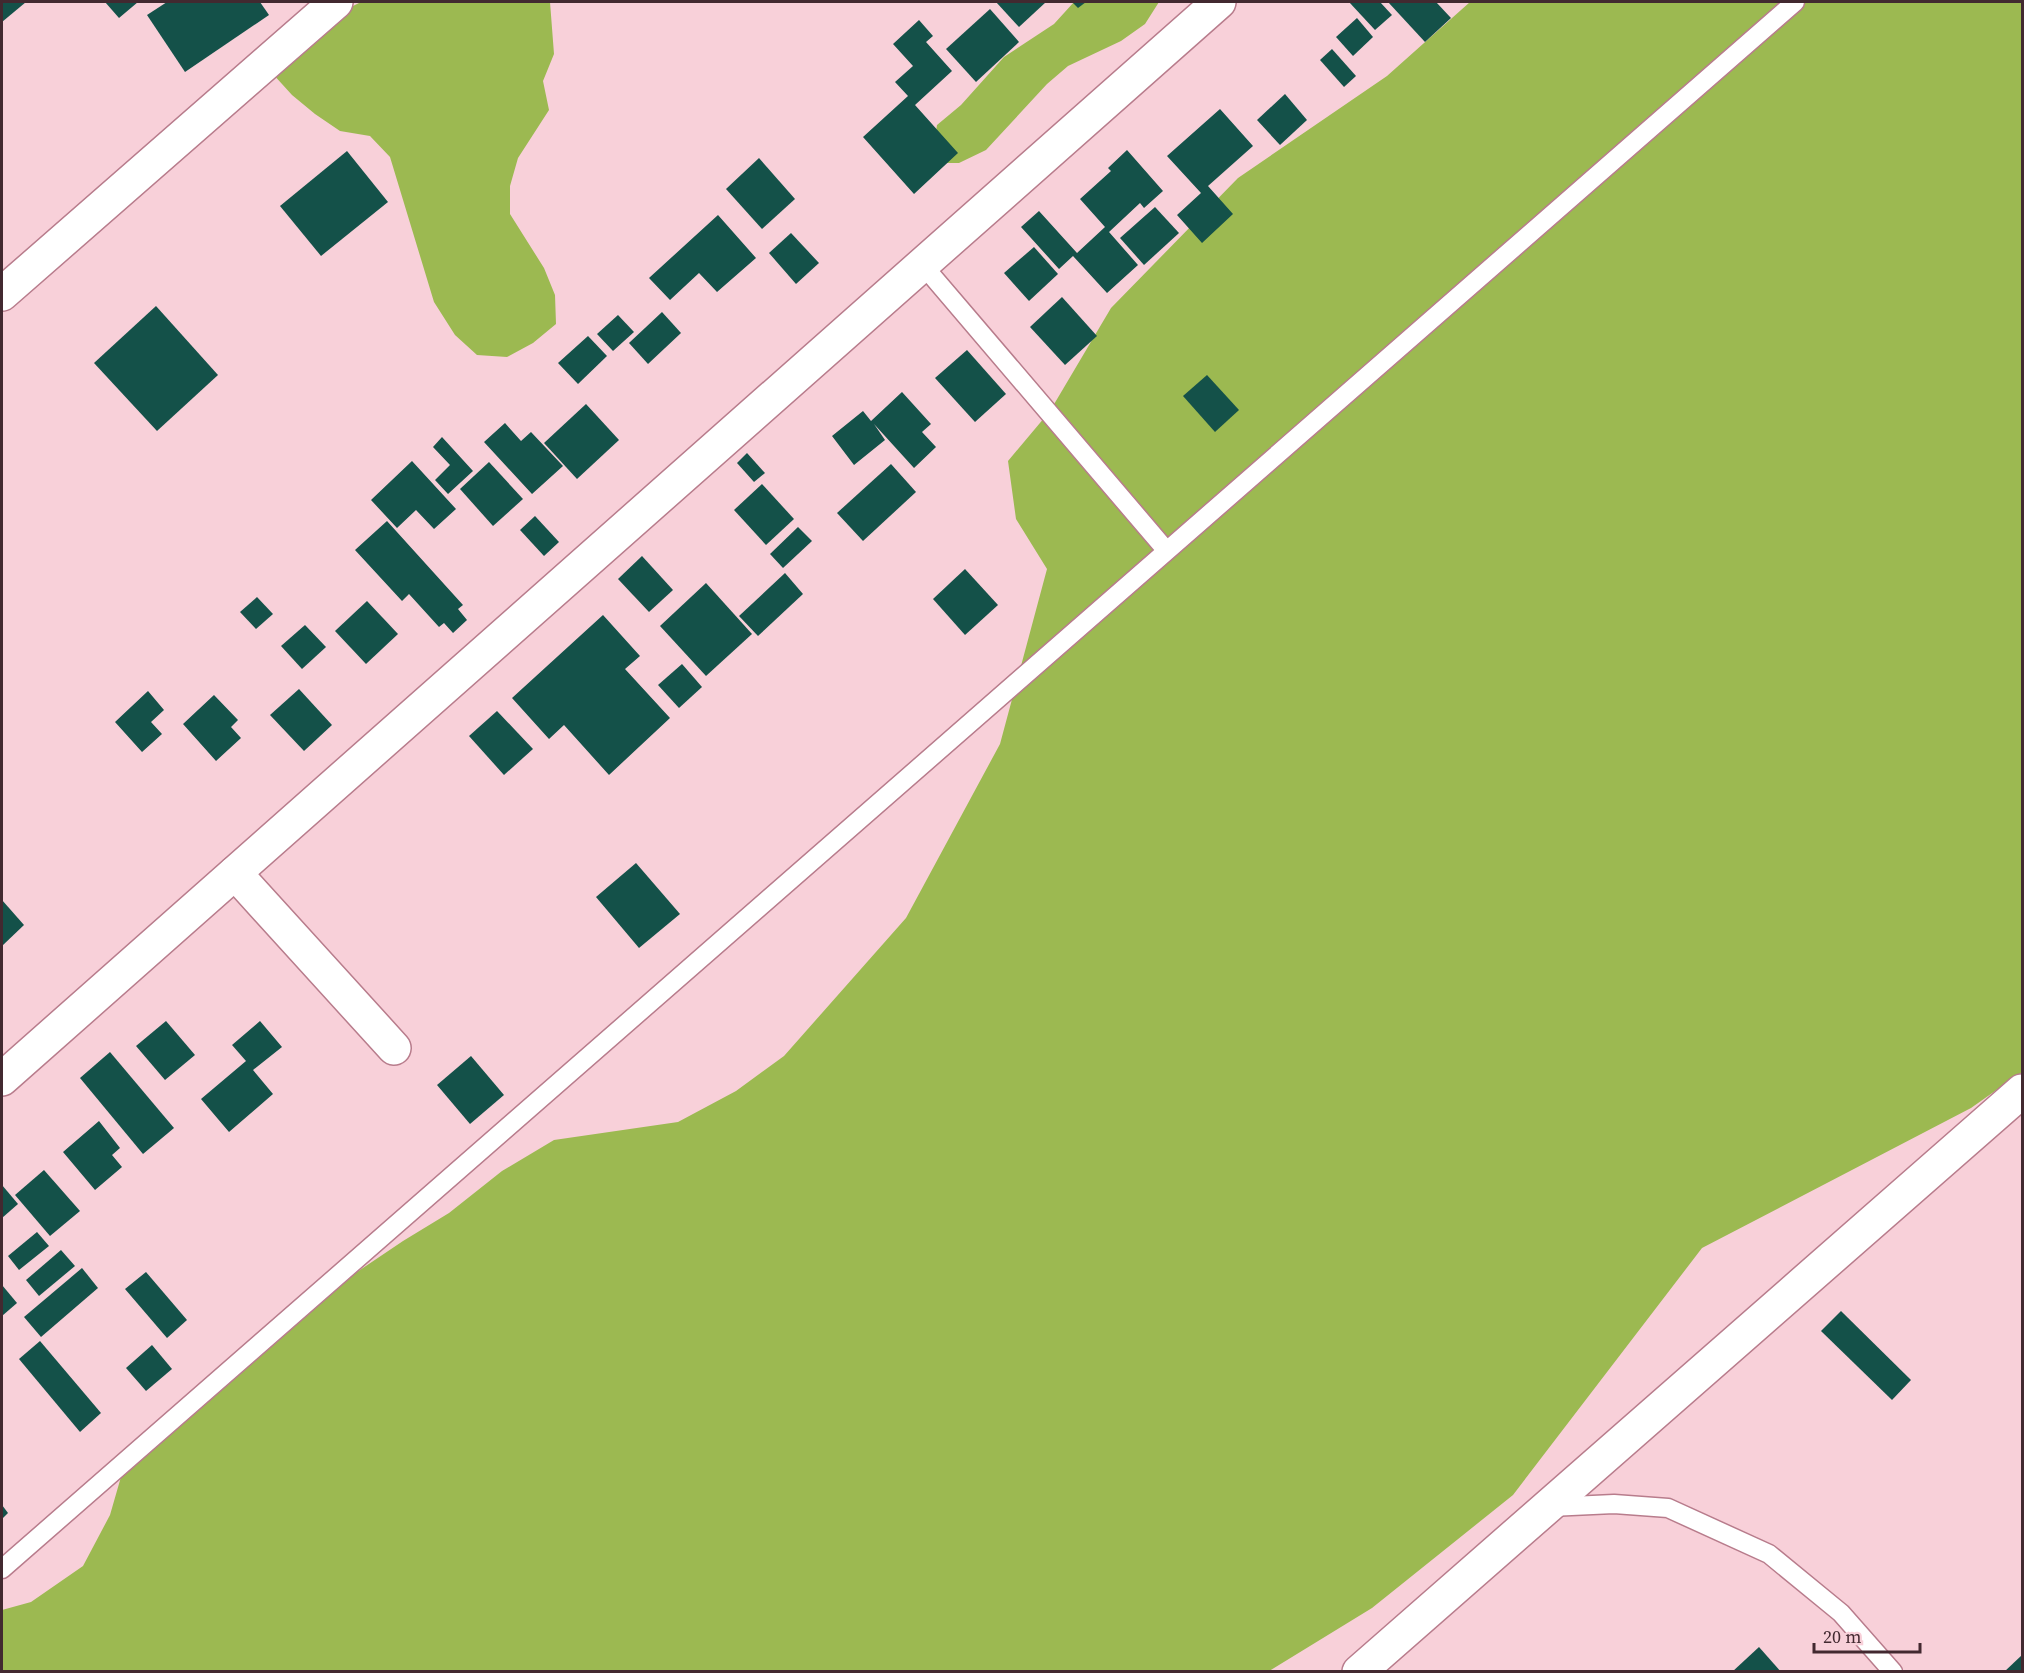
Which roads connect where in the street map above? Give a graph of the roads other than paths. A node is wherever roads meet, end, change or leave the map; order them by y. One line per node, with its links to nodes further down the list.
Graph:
1 (336, 2): 5 (street)
2 (1219, 2): 4 (street)
3 (1795, 2): 6 (lane)
4 (922, 264): 6 (lane); 7 (street)
5 (2, 294)
6 (1166, 550): 12 (lane)
7 (235, 873): 8 (street); 9 (street)
8 (394, 1048)
9 (2, 1079)
10 (2022, 1091): 11 (street)
11 (1546, 1508): 13 (street); 14 (lane)
12 (2, 1569)
13 (1359, 1671)
14 (1893, 1671)

